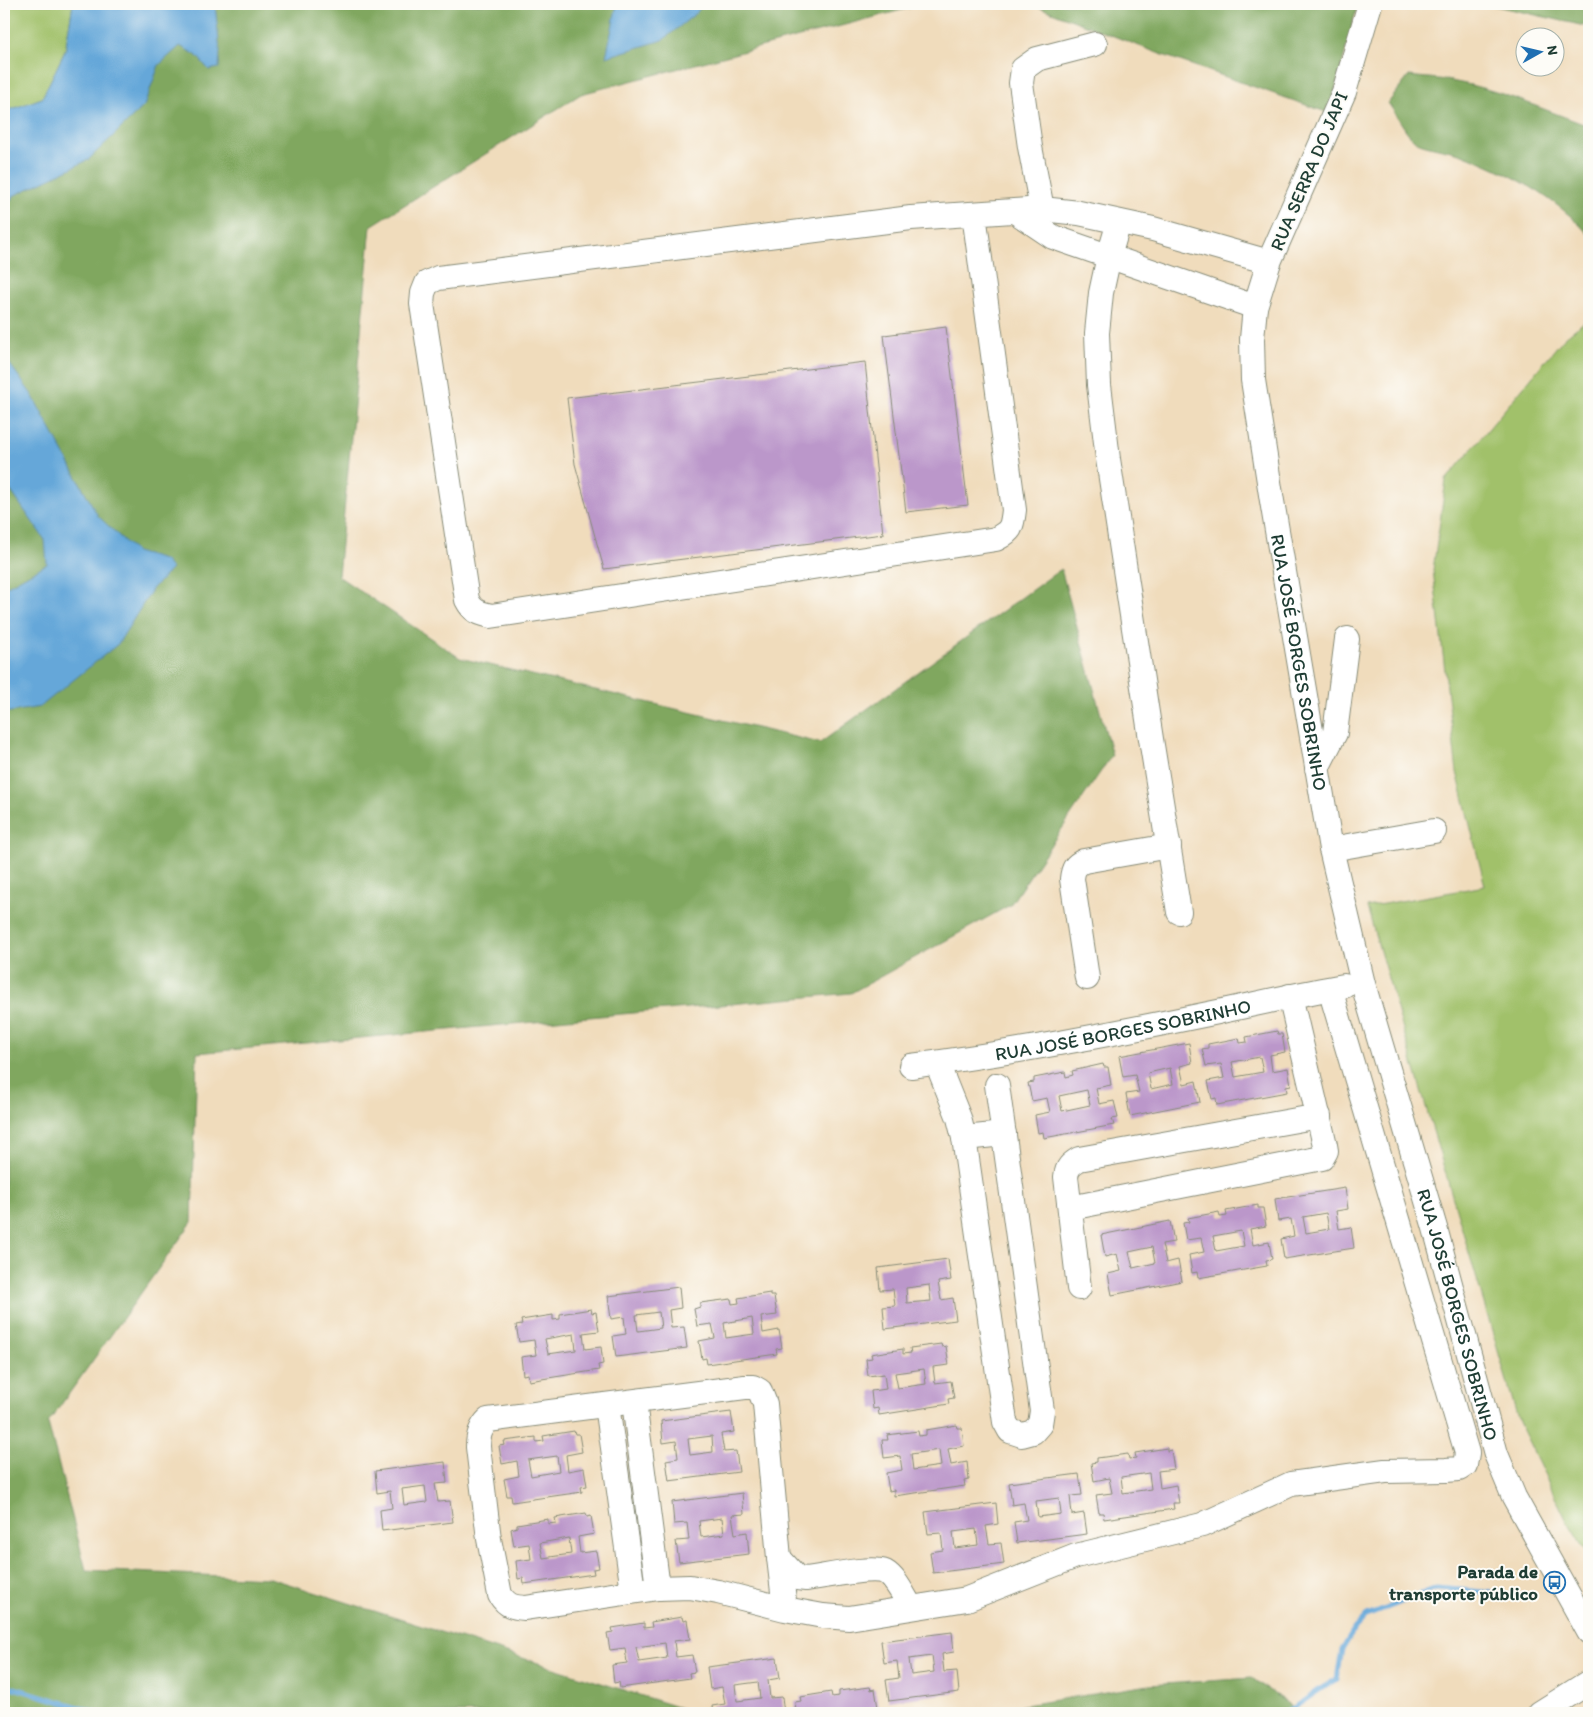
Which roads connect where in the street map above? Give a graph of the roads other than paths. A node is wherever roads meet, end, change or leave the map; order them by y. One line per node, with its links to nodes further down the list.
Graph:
1 (1370, 4): 8 (street, RUA SERRA DO JAPI)
2 (1096, 44): 3 (street)
3 (1042, 209): 4 (street); 6 (street)
4 (1016, 212): 5 (street); 7 (street)
5 (974, 214): 5 (street)
6 (1119, 222): 7 (street); 8 (street)
7 (1108, 256): 9 (street); 14 (street)
8 (1269, 262): 9 (street, RUA SERRA DO JAPI)
9 (1255, 307): 10 (street, RUA SERRA DO JAPI)
10 (1252, 339): 12 (street, RUA JOSÉ BORGES SOBRINHO)
11 (1347, 639): 12 (street)
12 (1317, 768): 15 (street, RUA JOSÉ BORGES SOBRINHO)
13 (1434, 831): 15 (street)
14 (1168, 846): 16 (street); 17 (street)
15 (1331, 849): 18 (street, RUA JOSÉ BORGES SOBRINHO)
16 (1179, 912)
17 (1087, 978)
18 (1363, 984): 19 (street, RUA JOSÉ BORGES SOBRINHO); 36 (street, RUA JOSÉ BORGES SOBRINHO)
19 (1330, 989): 20 (street, RUA JOSÉ BORGES SOBRINHO); 34 (street)
20 (1290, 996): 21 (street, RUA JOSÉ BORGES SOBRINHO); 24 (street)
21 (937, 1063): 22 (street, RUA JOSÉ BORGES SOBRINHO); 26 (street)
22 (911, 1066)
23 (997, 1085): 25 (street)
24 (1318, 1116): 27 (street); 27 (street)
25 (1004, 1134): 26 (street); 26 (street)
26 (964, 1138)
27 (1070, 1208): 28 (street)
28 (1079, 1288)
29 (634, 1402): 30 (street); 31 (street); 32 (street)
30 (607, 1405): 33 (street); 33 (street)
31 (779, 1558): 34 (street); 35 (street)
32 (658, 1588): 33 (street); 35 (street)
33 (633, 1591)
34 (911, 1607): 35 (street)
35 (785, 1609)
36 (1589, 1632)
37 (1589, 1682): 38 (street)
38 (1540, 1713)

